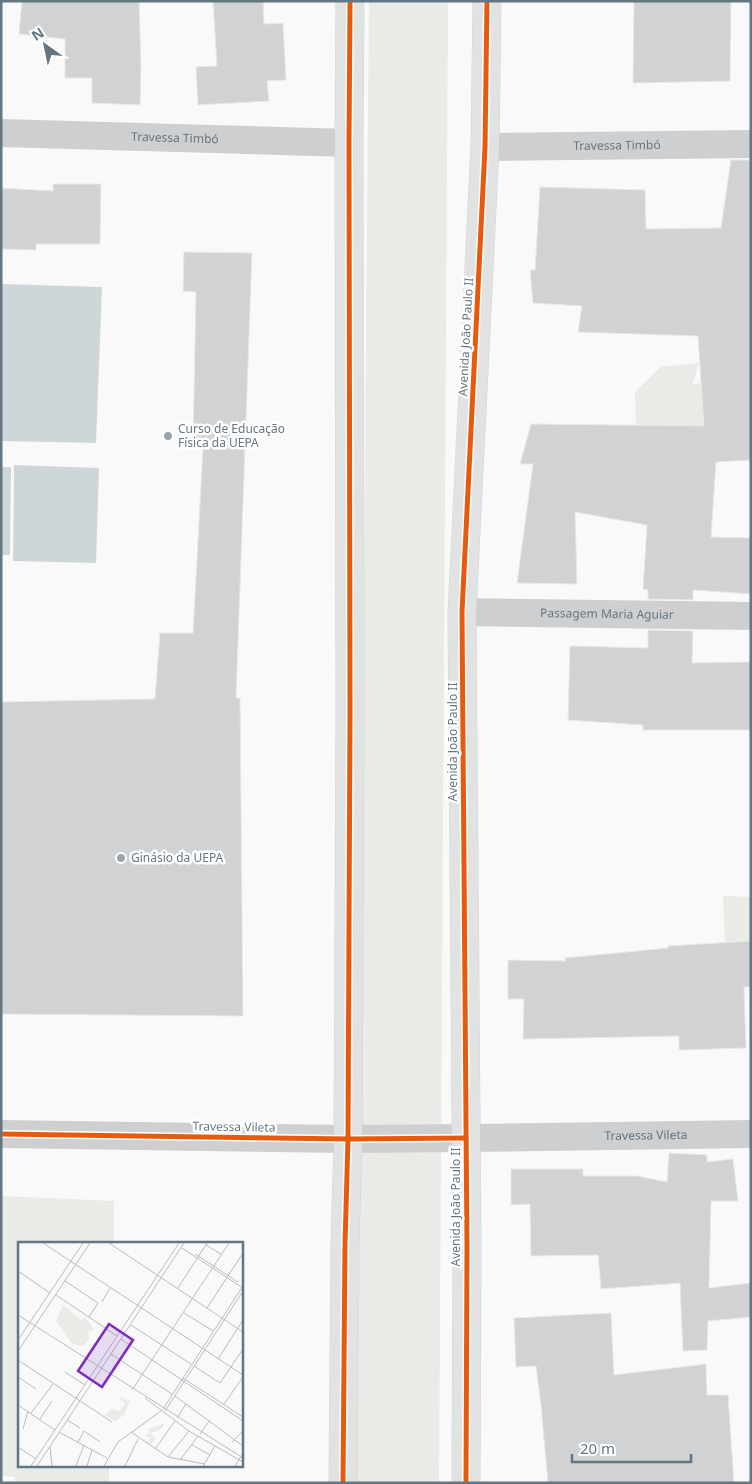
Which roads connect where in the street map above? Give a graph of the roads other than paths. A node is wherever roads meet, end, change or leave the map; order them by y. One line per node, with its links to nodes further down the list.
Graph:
1 (350, 1): 4 (main road)
2 (487, 1): 6 (main road, Avenida João Paulo II)
3 (1, 133): 4 (street, Travessa Timbó)
4 (348, 143): 12 (main road)
5 (751, 144): 6 (street, Travessa Timbó)
6 (485, 147): 7 (main road, Avenida João Paulo II)
7 (462, 612): 8 (street, Passagem Maria Aguiar); 11 (main road, Avenida João Paulo II)
8 (751, 616)
9 (1, 1134): 12 (street, Travessa Vileta)
10 (751, 1134): 11 (street, Travessa Vileta)
11 (466, 1138): 12 (street, Travessa Vileta); 14 (main road, Avenida João Paulo II)
12 (348, 1139): 13 (main road)
13 (343, 1483)
14 (466, 1483)

